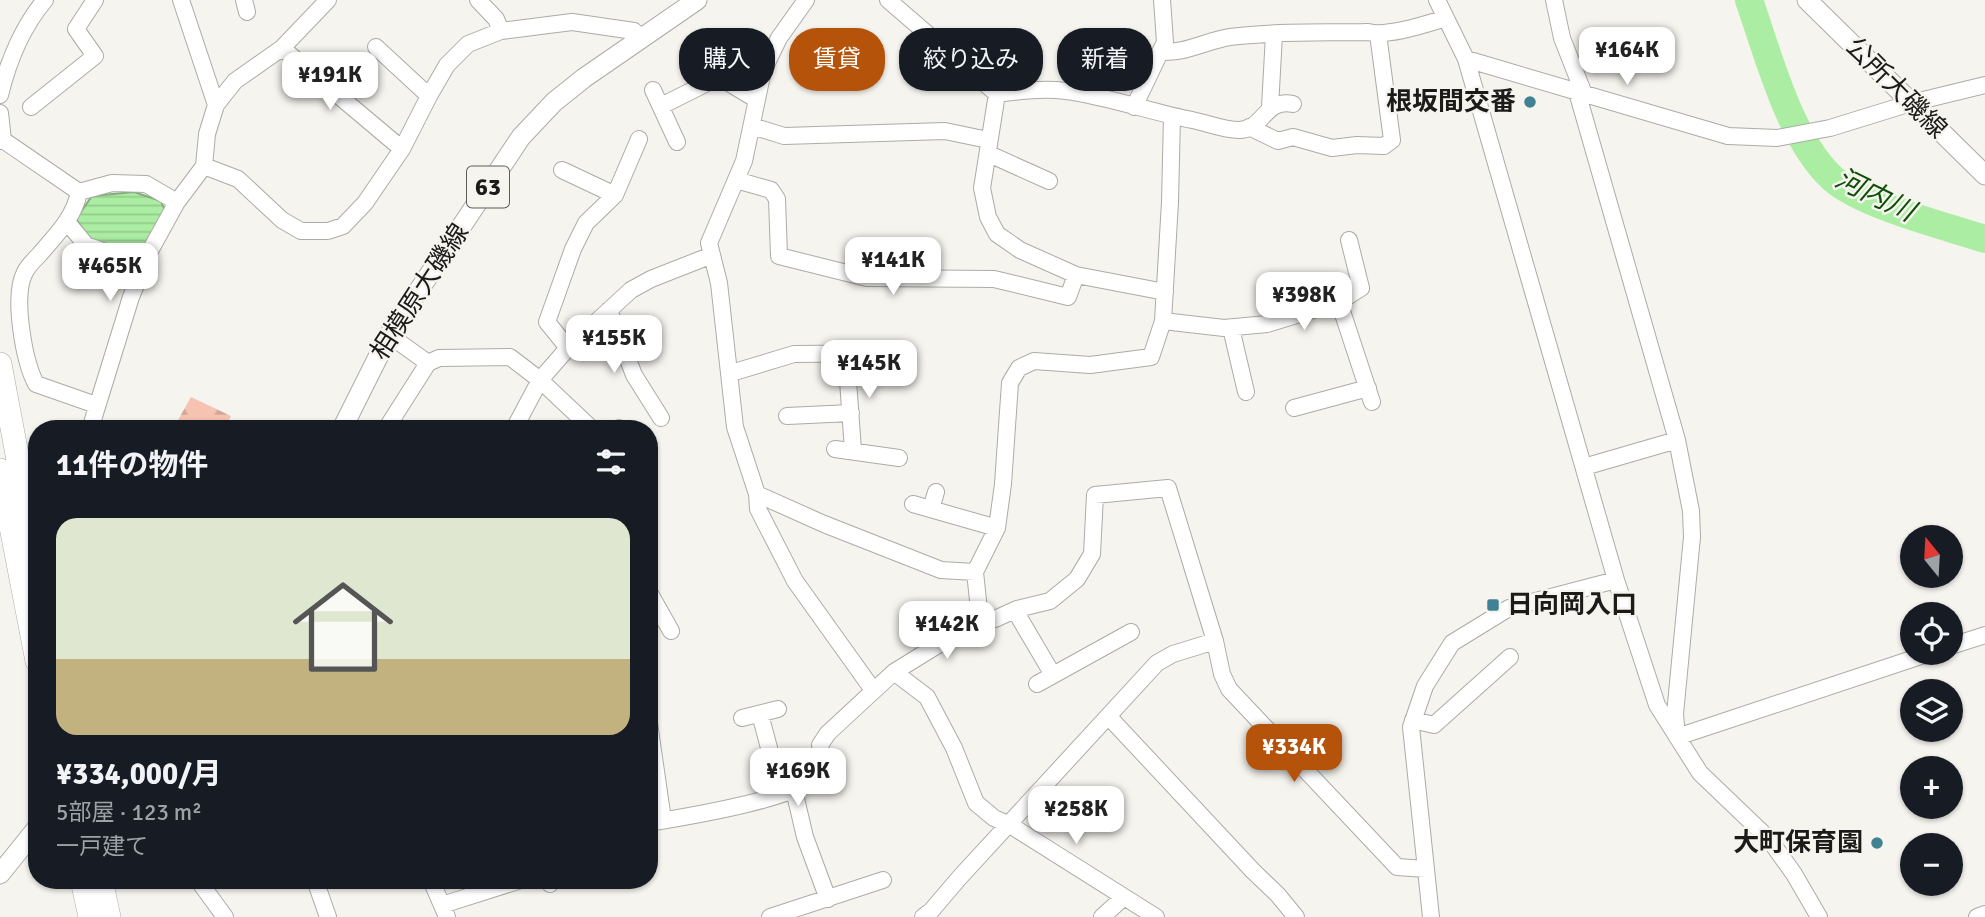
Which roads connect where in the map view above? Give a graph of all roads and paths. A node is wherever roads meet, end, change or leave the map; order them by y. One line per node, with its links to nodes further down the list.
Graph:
1 (46, 0): 26 (street)
2 (95, 0): 33 (street)
3 (181, 0): 31 (street)
4 (328, 0): 19 (street)
5 (478, 0): 14 (street)
6 (697, 0): 17 (main road, 相模原大磯線 / 63)
7 (806, 0): 28 (street)
8 (888, 0): 25 (street)
9 (1162, 0): 20 (street)
10 (1437, 0): 13 (street)
11 (1554, 0): 24 (street)
12 (1807, 0): 29 (main road, 公所大磯線)
13 (1446, 18): 15 (street); 21 (street)
14 (501, 31): 17 (street); 27 (street)
15 (1378, 34): 16 (street); 39 (street)
16 (1274, 35): 20 (street); 35 (street)
17 (641, 38): 63 (main road, 相模原大磯線 / 63)
18 (376, 47): 27 (street)
19 (282, 48): 31 (street); 44 (street)
20 (1161, 51): 34 (street)
21 (1466, 59): 24 (street); 86 (street)
22 (1985, 85): 29 (street)
23 (653, 90): 32 (street)
24 (1580, 93): 29 (street); 82 (street)
25 (997, 94): 34 (street); 43 (street)
26 (0, 95)
27 (429, 96): 44 (street)
28 (757, 100): 32 (street); 38 (street)
29 (1911, 103): 47 (main road, 公所大磯線)
30 (1293, 104): 35 (street)
31 (216, 105): 45 (street)
32 (660, 106): 42 (street)
33 (31, 107)
34 (1134, 107): 37 (street)
35 (1270, 107): 39 (street)
36 (0, 113): 41 (street)
37 (1172, 116): 39 (street); 58 (street)
38 (752, 126): 43 (street); 48 (street)
39 (1245, 128)
40 (639, 139): 51 (street)
41 (2, 140): 50 (street)
42 (677, 142)
43 (988, 147): 49 (street); 57 (street)
44 (402, 149): 45 (street)
45 (204, 166): 52 (street)
46 (562, 170): 51 (street)
47 (1985, 176)
48 (736, 180): 55 (street); 57 (street)
49 (1049, 181)
50 (79, 192): 52 (street); 53 (street)
51 (615, 195): 64 (street)
52 (177, 202): 56 (street)
53 (67, 222): 56 (street); 72 (street)
54 (1349, 240): 59 (street)
55 (712, 255): 60 (street); 69 (street)
56 (144, 266): 72 (street)
57 (1076, 275): 58 (street)
58 (1165, 292): 61 (street)
59 (1339, 302): 62 (street); 73 (street)
60 (609, 310): 64 (street); 76 (street)
61 (1163, 321): 62 (street); 93 (street)
62 (1231, 328): 71 (street)
63 (389, 335): 67 (street); 78 (main road, 相模原大磯線 / 63)
64 (568, 348): 70 (street)
65 (846, 353): 66 (street); 69 (street); 74 (street)
66 (904, 353)
67 (428, 363): 70 (street); 79 (street)
68 (0, 364): 92 (highway)
69 (731, 373): 89 (street)
70 (540, 380): 80 (street); 81 (street)
71 (1246, 393)
72 (96, 405): 77 (street)
73 (1294, 408)
74 (851, 413): 75 (street); 84 (street)
75 (787, 416)
76 (661, 418)
77 (93, 420)
78 (346, 420)
79 (392, 420)
80 (519, 420)
81 (582, 420)
82 (1677, 440): 86 (street); 116 (street)
83 (835, 449): 84 (street)
84 (853, 450): 85 (street)
85 (899, 458)
86 (1584, 467): 95 (street)
87 (0, 470): 98 (highway)
88 (936, 492): 91 (street)
89 (757, 494): 94 (street); 110 (street)
90 (913, 504): 91 (street)
91 (931, 509): 93 (street)
92 (28, 513)
93 (997, 528): 94 (street)
94 (975, 572): 99 (street)
95 (1616, 580): 115 (street); 116 (street)
96 (658, 608): 100 (street)
97 (1017, 609): 99 (street); 103 (street); 108 (street)
98 (28, 615)
99 (980, 619): 107 (street)
100 (671, 631)
101 (1131, 632): 108 (street)
102 (1985, 635): 104 (street)
103 (1215, 641): 113 (street); 121 (street)
104 (1963, 642)
105 (1510, 657): 115 (street)
106 (1900, 663): 116 (street)
107 (894, 672): 110 (street); 119 (street)
108 (1053, 675): 109 (street)
109 (1037, 684)
110 (873, 690): 117 (street)
111 (778, 709): 112 (street)
112 (761, 714): 114 (street); 117 (street)
113 (1109, 717): 119 (street); 142 (street)
114 (742, 719)
115 (1413, 720): 121 (street)
116 (1677, 737): 144 (street)
117 (787, 791): 118 (street); 131 (street)
118 (658, 822)
119 (1010, 825): 130 (street); 139 (street)
120 (28, 839): 122 (main road)
121 (1426, 869): 143 (street)
122 (0, 874)
123 (883, 880): 131 (street)
124 (84, 889): 134 (highway)
125 (103, 889): 135 (highway)
126 (205, 889): 136 (street)
127 (318, 889): 137 (street)
128 (435, 889): 132 (street)
129 (499, 889): 132 (street)
130 (1124, 897): 140 (street); 141 (street)
131 (828, 899): 138 (street)
132 (444, 911)
133 (1985, 914): 145 (street)
134 (90, 917)
135 (109, 917)
136 (225, 917)
137 (328, 917)
138 (769, 917)
139 (923, 917)
140 (1102, 917)
141 (1156, 917)
142 (1296, 917)
143 (1431, 917)
144 (1819, 917)
145 (1977, 917)

